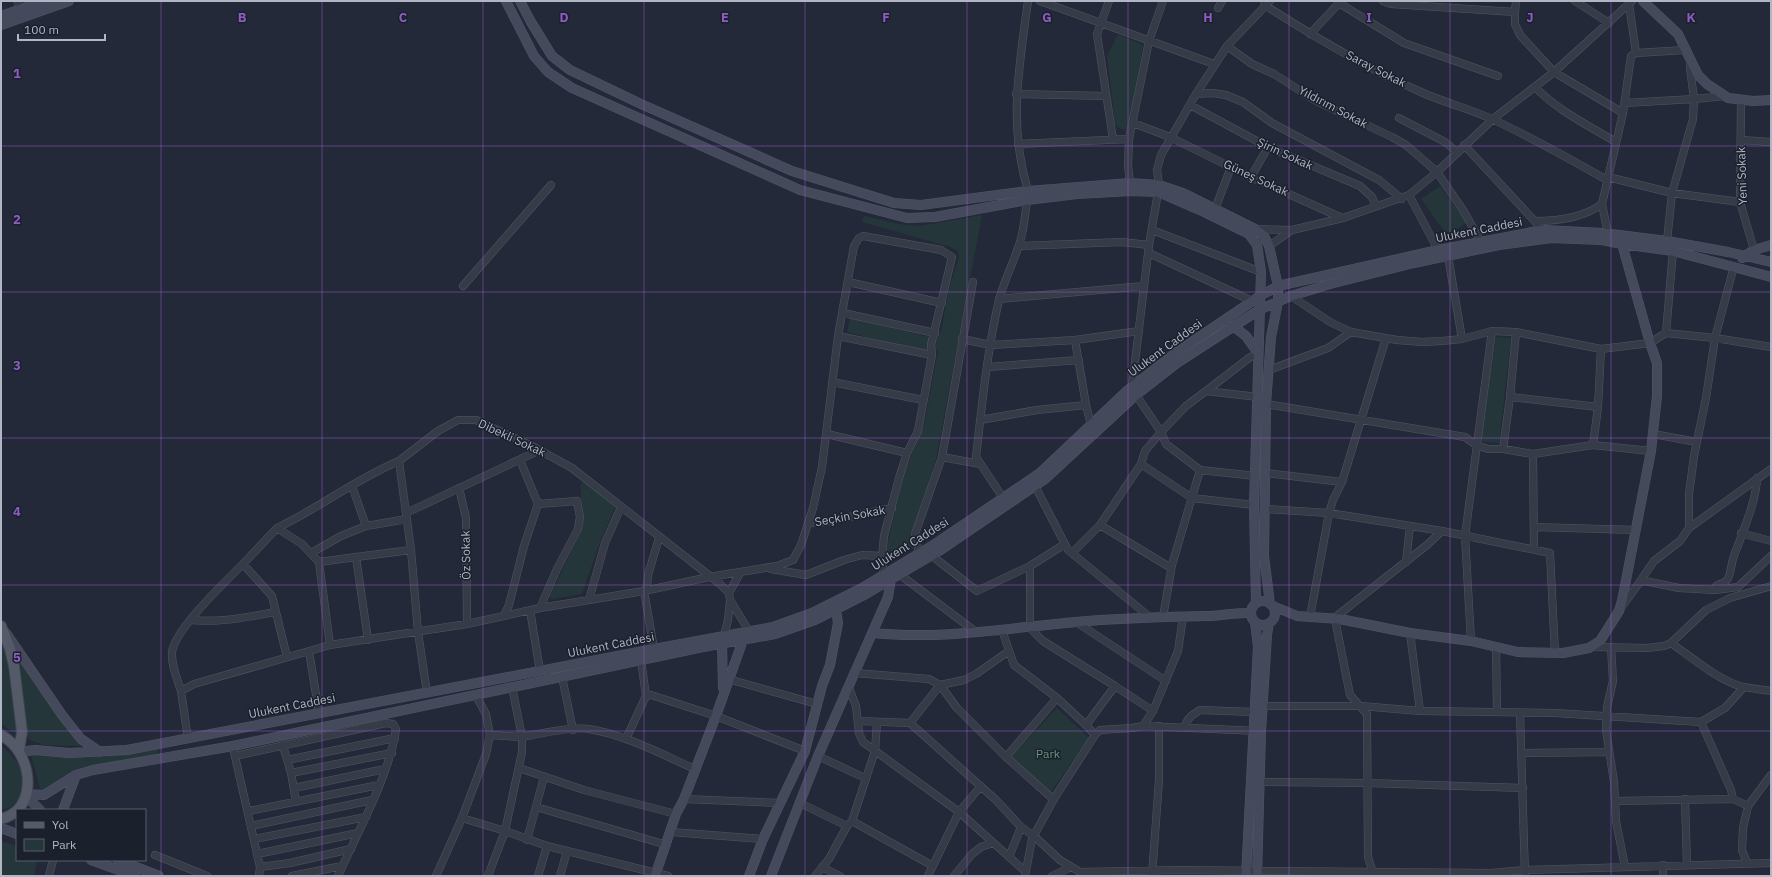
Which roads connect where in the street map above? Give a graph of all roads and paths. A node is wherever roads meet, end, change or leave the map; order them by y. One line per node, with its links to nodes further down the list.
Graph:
1 (44, 1): 16 (street)
2 (69, 1): 21 (street)
3 (506, 1): 66 (street)
4 (520, 1): 62 (street)
5 (1028, 1): 32 (street)
6 (1040, 1): 19 (street)
7 (1109, 1): 19 (street)
8 (1163, 1): 23 (street)
9 (1383, 1): 17 (street)
10 (1516, 1): 17 (street)
11 (1575, 1): 20 (street)
12 (1643, 1): 25 (street)
13 (1267, 2): 22 (street, Saray Sokak); 24 (street)
14 (1340, 2): 22 (street); 30 (street)
15 (1630, 2): 20 (street); 26 (street)
16 (19, 5): 18 (street)
17 (1515, 12): 29 (street)
18 (1, 16)
19 (1100, 23): 23 (street); 34 (street)
20 (1609, 23): 29 (street)
21 (1, 25)
22 (1310, 34): 43 (street, Saray Sokak)
23 (1149, 41): 28 (street); 44 (street)
24 (1227, 46): 28 (street); 56 (street, Yıldırım Sokak)
25 (1685, 50): 26 (street); 27 (street)
26 (1636, 53): 39 (street)
27 (1690, 59): 35 (street); 36 (street)
28 (1214, 64): 33 (street)
29 (1554, 72): 31 (street); 41 (street)
30 (1498, 76)
31 (1535, 87): 43 (street); 49 (street)
32 (1016, 94): 34 (street); 51 (street)
33 (1196, 94): 40 (street); 65 (street)
34 (1106, 96): 46 (street)
35 (1725, 96): 36 (street); 37 (street)
36 (1694, 99): 39 (street); 63 (street)
37 (1741, 100): 38 (street); 48 (street, Yeni Sokak)
38 (1771, 100)
39 (1625, 103): 41 (street)
40 (1190, 104): 45 (street); 53 (street, Şirin Sokak)
41 (1623, 113): 49 (street)
42 (1399, 118): 54 (street)
43 (1493, 119): 52 (street); 58 (street, Saray Sokak)
44 (1133, 123): 45 (street, Güneş Sokak); 47 (street)
45 (1170, 137): 55 (street, Güneş Sokak); 61 (street)
46 (1113, 139): 47 (street); 51 (street)
47 (1129, 139): 59 (street)
48 (1740, 140): 50 (street); 67 (street, Yeni Sokak)
49 (1616, 142): 58 (street)
50 (1771, 142)
51 (1018, 144): 62 (street)
52 (1464, 145): 54 (street); 72 (street)
53 (1268, 147): 57 (street); 69 (street, Şirin Sokak)
54 (1457, 152): 56 (street)
55 (1231, 167): 57 (street, Güneş Sokak); 70 (street)
56 (1437, 172): 64 (street); 79 (street, Yıldırım Sokak)
57 (1251, 177): 71 (street, Güneş Sokak)
58 (1607, 178): 63 (street, Saray Sokak); 68 (street)
59 (1130, 183): 61 (street); 62 (street)
60 (551, 185): 97 (street)
61 (1159, 188): 66 (street); 70 (street); 74 (street); 93 (street)
62 (1028, 191)
63 (1672, 193): 67 (street, Saray Sokak); 78 (street)
64 (1409, 195): 65 (street); 85 (street)
65 (1402, 199): 69 (street)
66 (1027, 200): 83 (street)
67 (1740, 202): 86 (street, Yeni Sokak)
68 (1602, 204): 72 (street); 77 (street)
69 (1376, 206): 71 (street)
70 (1215, 210): 73 (street)
71 (1343, 218): 75 (street)
72 (1535, 221): 76 (street)
73 (1255, 229): 75 (street); 84 (street)
74 (1152, 230): 81 (street); 93 (street)
75 (1292, 230): 84 (street)
76 (1543, 230): 77 (street, Ulukent Caddesi); 79 (street, Ulukent Caddesi)
77 (1608, 234): 78 (street, Ulukent Caddesi)
78 (1667, 241): 89 (street, Ulukent Caddesi)
79 (1481, 242): 85 (street, Ulukent Caddesi)
80 (1622, 244): 87 (street); 90 (street); 120 (street)
81 (1149, 245): 83 (street); 88 (street)
82 (1771, 245): 86 (street)
83 (1019, 246): 102 (street)
84 (1269, 246): 99 (street)
85 (1438, 250): 99 (street, Ulukent Caddesi)
86 (1754, 250): 89 (street)
87 (1674, 251): 92 (street); 112 (street)
88 (1149, 254): 98 (street); 101 (street)
89 (1744, 255): 91 (street, Ulukent Caddesi); 92 (street)
90 (1448, 256): 100 (street); 118 (street)
91 (1771, 262)
92 (1734, 266): 94 (street); 116 (street)
93 (1261, 272): 101 (street)
94 (1771, 277)
95 (848, 282): 103 (street); 103 (street); 106 (street)
96 (973, 282): 117 (street)
97 (463, 286)
98 (1144, 286): 102 (street); 108 (street)
99 (1278, 286): 101 (street, Ulukent Caddesi); 104 (street)
100 (1291, 296): 104 (street); 110 (street)
101 (1256, 298): 105 (street); 130 (street, Ulukent Caddesi)
102 (999, 300): 121 (street)
103 (942, 302): 113 (street)
104 (1278, 302): 105 (street); 128 (street)
105 (1259, 310): 107 (street); 124 (street)
106 (843, 313): 113 (street); 114 (street)
107 (1233, 326): 124 (street); 130 (street)
108 (1139, 331): 119 (street); 130 (street)
109 (1492, 331): 111 (street); 118 (street); 145 (street)
110 (1351, 332): 115 (street); 128 (street)
111 (1516, 332): 123 (street); 133 (street)
112 (1666, 333): 116 (street); 120 (street)
113 (935, 334): 125 (street)
114 (838, 336): 125 (street); 129 (street)
115 (1386, 338): 118 (street); 139 (street)
116 (1715, 338): 122 (street); 144 (street)
117 (962, 339): 121 (street); 152 (street)
118 (1462, 339)
119 (1075, 340): 121 (street); 126 (street)
120 (1650, 343): 123 (street); 143 (street)
121 (991, 345): 127 (street)
122 (1771, 347)
123 (1601, 349): 137 (street)
124 (1258, 353): 131 (street); 132 (street)
125 (932, 355): 134 (street)
126 (1079, 360): 127 (street); 136 (street)
127 (988, 367): 138 (street)
128 (1269, 370): 135 (street)
129 (832, 382): 134 (street); 142 (street)
130 (1134, 391): 140 (street, Ulukent Caddesi); 141 (street); 164 (street)
131 (1206, 391): 132 (street); 141 (street)
132 (1258, 397): 160 (street)
133 (1510, 397): 137 (street); 147 (street)
134 (923, 400): 150 (street)
135 (1266, 404): 139 (street); 159 (street)
136 (1086, 405): 138 (street); 140 (street)
137 (1598, 407): 146 (street)
138 (980, 420): 155 (street)
139 (1361, 421): 145 (street); 162 (street)
140 (1091, 425): 166 (street, Ulukent Caddesi)
141 (1161, 432): 156 (street); 158 (street)
142 (827, 434): 150 (street); 175 (street)
143 (1653, 434): 144 (street); 149 (street)
144 (1697, 442): 181 (street)
145 (1476, 445): 147 (street); 185 (street)
146 (1593, 445): 149 (street); 151 (street)
147 (1503, 449): 151 (street)
148 (540, 450): 153 (street); 154 (street, Dibekli Sokak); 170 (street, Dibekli Sokak)
149 (1651, 451): 182 (street)
150 (907, 453): 171 (street)
151 (1533, 454): 179 (street)
152 (942, 457): 155 (street); 193 (street)
153 (520, 460): 165 (street); 168 (street)
154 (399, 461): 163 (street, Dibekli Sokak); 174 (street)
155 (980, 464): 166 (street)
156 (1141, 464): 167 (street); 176 (street)
157 (1771, 469): 161 (street)
158 (1200, 470): 160 (street); 167 (street)
159 (1266, 473): 162 (street); 172 (street)
160 (1256, 476): 169 (street)
161 (1757, 478): 181 (street); 184 (street)
162 (1342, 482): 173 (street)
163 (352, 486): 177 (street); 180 (street, Dibekli Sokak)
164 (1035, 486): 188 (street); 194 (street)
165 (459, 488): 174 (street); 232 (street, Öz Sokak)
166 (1003, 498): 193 (street, Ulukent Caddesi)
167 (1192, 498): 169 (street); 203 (street)
168 (538, 504): 215 (street); 221 (street)
169 (1254, 505): 213 (street)
170 (621, 507): 186 (street, Dibekli Sokak); 212 (street)
171 (892, 508): 175 (street, Seçkin Sokak); 195 (street)
172 (1266, 509): 173 (street); 214 (street)
173 (1329, 513): 178 (street); 225 (street)
174 (406, 516): 177 (street); 190 (street)
175 (808, 523): 202 (street)
176 (1100, 525): 192 (street); 203 (street)
177 (366, 526): 191 (street)
178 (1410, 526): 183 (street); 199 (street)
179 (1534, 526): 182 (street); 189 (street)
180 (277, 528): 191 (street); 200 (street)
181 (1689, 528): 207 (street)
182 (1636, 530): 219 (street)
183 (1442, 531): 185 (street); 199 (street)
184 (1741, 533): 187 (street); 210 (street)
185 (1465, 536): 189 (street); 244 (street)
186 (659, 538): 206 (street, Dibekli Sokak); 209 (street)
187 (1771, 541)
188 (1065, 544): 192 (street); 201 (street)
189 (1534, 549): 253 (street)
190 (411, 550): 197 (street); 237 (street)
191 (311, 553): 198 (street)
192 (1072, 553): 226 (street)
193 (919, 554): 205 (street, Ulukent Caddesi)
194 (931, 555): 201 (street); 205 (street)
195 (883, 556): 202 (street); 205 (street)
196 (1771, 556): 210 (street)
197 (356, 557): 198 (street); 241 (street)
198 (319, 562): 246 (street)
199 (1406, 562): 227 (street)
200 (243, 564): 218 (street); 228 (street)
201 (1030, 566): 234 (street)
202 (767, 568): 204 (street)
203 (1171, 568): 223 (street)
204 (740, 573): 206 (street); 211 (street)
205 (892, 576): 216 (street); 236 (street, Ulukent Caddesi); 238 (street); 239 (street)
206 (709, 577): 209 (street); 211 (street, Dibekli Sokak)
207 (1639, 583): 210 (street); 219 (street)
208 (1771, 586): 245 (street)
209 (644, 590): 212 (street); 250 (street)
210 (1715, 590)
211 (730, 597): 236 (street, Dibekli Sokak); 242 (street)
212 (589, 600): 215 (street)
213 (1256, 603): 214 (street); 220 (street)
214 (1271, 605): 222 (street); 231 (street)
215 (540, 608): 217 (street)
216 (836, 609): 243 (street); 273 (street)
217 (530, 610): 221 (street); 256 (street)
218 (276, 612): 228 (street); 254 (street)
219 (1619, 612): 248 (street)
220 (1251, 613): 224 (street); 230 (street)
221 (504, 615): 232 (street)
222 (1298, 616): 225 (street); 231 (street)
223 (1163, 617): 224 (street); 226 (street)
224 (1183, 617): 260 (street)
225 (1310, 617): 227 (street)
226 (1151, 618): 229 (street)
227 (1334, 619): 240 (street); 275 (street)
228 (191, 620): 266 (street)
229 (1076, 622): 234 (street); 260 (street)
230 (1255, 622): 231 (street); 278 (street)
231 (1271, 622): 274 (street)
232 (467, 624): 237 (street)
233 (1, 627): 303 (main road); 306 (street)
234 (1030, 628): 235 (street); 262 (street)
235 (1002, 630): 238 (street); 252 (street)
236 (749, 631): 242 (street, Ulukent Caddesi)
237 (418, 632): 241 (street); 268 (street)
238 (976, 632): 239 (street)
239 (874, 633): 257 (street)
240 (1410, 633): 244 (street); 277 (street)
241 (368, 640): 246 (street)
242 (723, 640): 243 (street); 250 (street, Ulukent Caddesi); 255 (street); 269 (street)
243 (744, 640): 259 (street)
244 (1471, 641): 247 (street)
245 (1671, 643): 249 (street); 264 (street)
246 (330, 645): 251 (street)
247 (1496, 647): 253 (street); 279 (street)
248 (1591, 647): 249 (street); 253 (street)
249 (1611, 647): 283 (street)
250 (654, 649): 256 (street, Ulukent Caddesi)
251 (309, 651): 254 (street); 280 (street)
252 (1009, 652): 261 (street); 272 (street)
253 (1555, 653)
254 (287, 658): 266 (street)
255 (641, 660): 258 (street); 271 (street)
256 (540, 671): 268 (street, Ulukent Caddesi)
257 (855, 673): 261 (street); 265 (street)
258 (562, 677): 263 (street); 292 (street)
259 (728, 680): 269 (street); 273 (street)
260 (1166, 681): 276 (street)
261 (940, 684): 287 (street); 312 (street)
262 (1115, 686): 276 (street); 288 (street)
263 (512, 687): 270 (street); 297 (street)
264 (1744, 687): 267 (street); 286 (street)
265 (849, 688): 284 (street); 311 (street)
266 (181, 691): 298 (street)
267 (1771, 691)
268 (427, 693): 280 (street, Ulukent Caddesi)
269 (724, 693): 282 (street)
270 (475, 694): 295 (street); 301 (street)
271 (646, 696): 282 (street); 300 (street)
272 (1057, 698): 288 (street); 312 (street)
273 (817, 704): 304 (street)
274 (1262, 706): 275 (street); 293 (street)
275 (1361, 706): 277 (street); 323 (street)
276 (1152, 711): 289 (street)
277 (1420, 711): 279 (street)
278 (1254, 712): 291 (street); 293 (street)
279 (1497, 712): 281 (street)
280 (319, 713): 298 (street, Ulukent Caddesi)
281 (1520, 713): 283 (street); 309 (street)
282 (716, 716): 304 (street); 316 (street)
283 (1606, 717): 286 (street); 307 (street)
284 (859, 721): 285 (street); 305 (street)
285 (877, 722): 287 (street); 305 (street)
286 (1701, 722): 332 (street)
287 (910, 723): 325 (street)
288 (1086, 725): 296 (street)
289 (1142, 726): 290 (street); 296 (street)
290 (1159, 726): 291 (street); 384 (street)
291 (1185, 727): 293 (street)
292 (573, 730): 297 (street); 300 (street)
293 (1257, 731): 322 (street); 388 (street)
294 (1, 735): 303 (main road)
295 (490, 735): 297 (street); 348 (street)
296 (1095, 735): 330 (street)
297 (522, 737): 314 (street)
298 (188, 738): 306 (street, Ulukent Caddesi)
299 (395, 738): 302 (street); 308 (street); 313 (street)
300 (626, 740): 316 (street)
301 (233, 746): 310 (street); 318 (street)
302 (283, 746): 310 (street); 313 (street)
303 (19, 751): 306 (street, Ulukent Caddesi); 328 (main road)
304 (805, 751): 336 (street)
305 (875, 751): 321 (street); 345 (street)
306 (100, 752)
307 (1609, 752): 309 (street); 334 (street)
308 (392, 753): 315 (street); 317 (street)
309 (1522, 753): 327 (street)
310 (235, 756): 344 (street)
311 (818, 756): 321 (street); 337 (street)
312 (1006, 756): 330 (street)
313 (288, 760): 317 (street)
314 (519, 768): 320 (street); 354 (street)
315 (385, 769): 324 (street); 326 (street)
316 (695, 769): 329 (street)
317 (291, 774): 326 (street)
318 (76, 775): 328 (street); 342 (street)
319 (1771, 775): 338 (street)
320 (544, 777): 339 (street); 346 (street)
321 (865, 778): 350 (street)
322 (1260, 782): 323 (street); 389 (street)
323 (1368, 783): 327 (street); 390 (street)
324 (379, 785): 333 (street); 335 (street)
325 (981, 786): 345 (street); 352 (street)
326 (294, 788): 335 (street)
327 (1522, 788): 385 (street)
328 (26, 795): 340 (main road); 341 (street)
329 (684, 799): 336 (street); 346 (street)
330 (1053, 799): 359 (street)
331 (1685, 799): 332 (street); 334 (street); 376 (street)
332 (1733, 799): 338 (street)
333 (372, 800): 347 (street); 351 (street)
334 (1615, 801): 379 (street)
335 (296, 802): 344 (street)
336 (781, 803): 361 (street)
337 (800, 803): 350 (street); 406 (street)
338 (1748, 806): 374 (street)
339 (536, 807): 362 (street); 364 (street)
340 (18, 809)
341 (39, 809)
342 (63, 809)
343 (16, 811): 349 (main road)
344 (249, 811): 351 (street)
345 (959, 812): 363 (street); 378 (street)
346 (676, 814): 355 (street)
347 (366, 817): 356 (street); 360 (street)
348 (462, 818): 354 (street); 400 (street)
349 (1, 819)
350 (850, 824): 378 (street); 382 (street)
351 (251, 826): 360 (street)
352 (1020, 827): 359 (street); 370 (street)
353 (1, 828): 357 (street)
354 (505, 831): 362 (street); 401 (street)
355 (670, 832): 361 (street); 364 (street)
356 (358, 833): 366 (street); 368 (street)
357 (15, 834): 358 (street)
358 (1, 835)
359 (1034, 836): 383 (street); 387 (street)
360 (254, 839): 368 (street)
361 (763, 839): 405 (street)
362 (527, 840): 365 (street)
363 (993, 843): 370 (street); 410 (street)
364 (667, 845): 392 (street)
365 (547, 846): 367 (street); 402 (street)
366 (351, 850): 377 (street); 381 (street)
367 (567, 851): 392 (street); 403 (street)
368 (257, 854): 381 (street)
369 (155, 855): 396 (street)
370 (1008, 857): 387 (street)
371 (53, 861): 393 (street)
372 (93, 861): 386 (street)
373 (120, 861): 395 (street)
374 (1747, 863): 375 (street); 376 (street)
375 (1771, 863)
376 (1687, 865): 380 (street)
377 (342, 866): 398 (street); 399 (street)
378 (933, 866): 409 (street)
379 (1625, 866): 380 (street); 385 (street)
380 (1663, 866): 412 (street)
381 (260, 867): 397 (street)
382 (822, 867): 407 (street); 408 (street)
383 (1071, 867): 384 (street); 411 (street)
384 (1152, 873): 388 (street)
385 (1525, 873): 391 (street)
386 (125, 874): 394 (street)
387 (1025, 874)
388 (1246, 874): 389 (street)
389 (1257, 874): 390 (street)
390 (1374, 874): 391 (street)
391 (1417, 874)
392 (655, 875): 404 (street)
393 (49, 876)
394 (135, 876)
395 (158, 876)
396 (207, 876)
397 (259, 876)
398 (292, 876)
399 (338, 876)
400 (436, 876)
401 (488, 876)
402 (538, 876)
403 (560, 876)
404 (668, 876)
405 (748, 876)
406 (771, 876)
407 (815, 876)
408 (840, 876)
409 (928, 876)
410 (954, 876)
411 (1052, 876)
412 (1663, 876)

